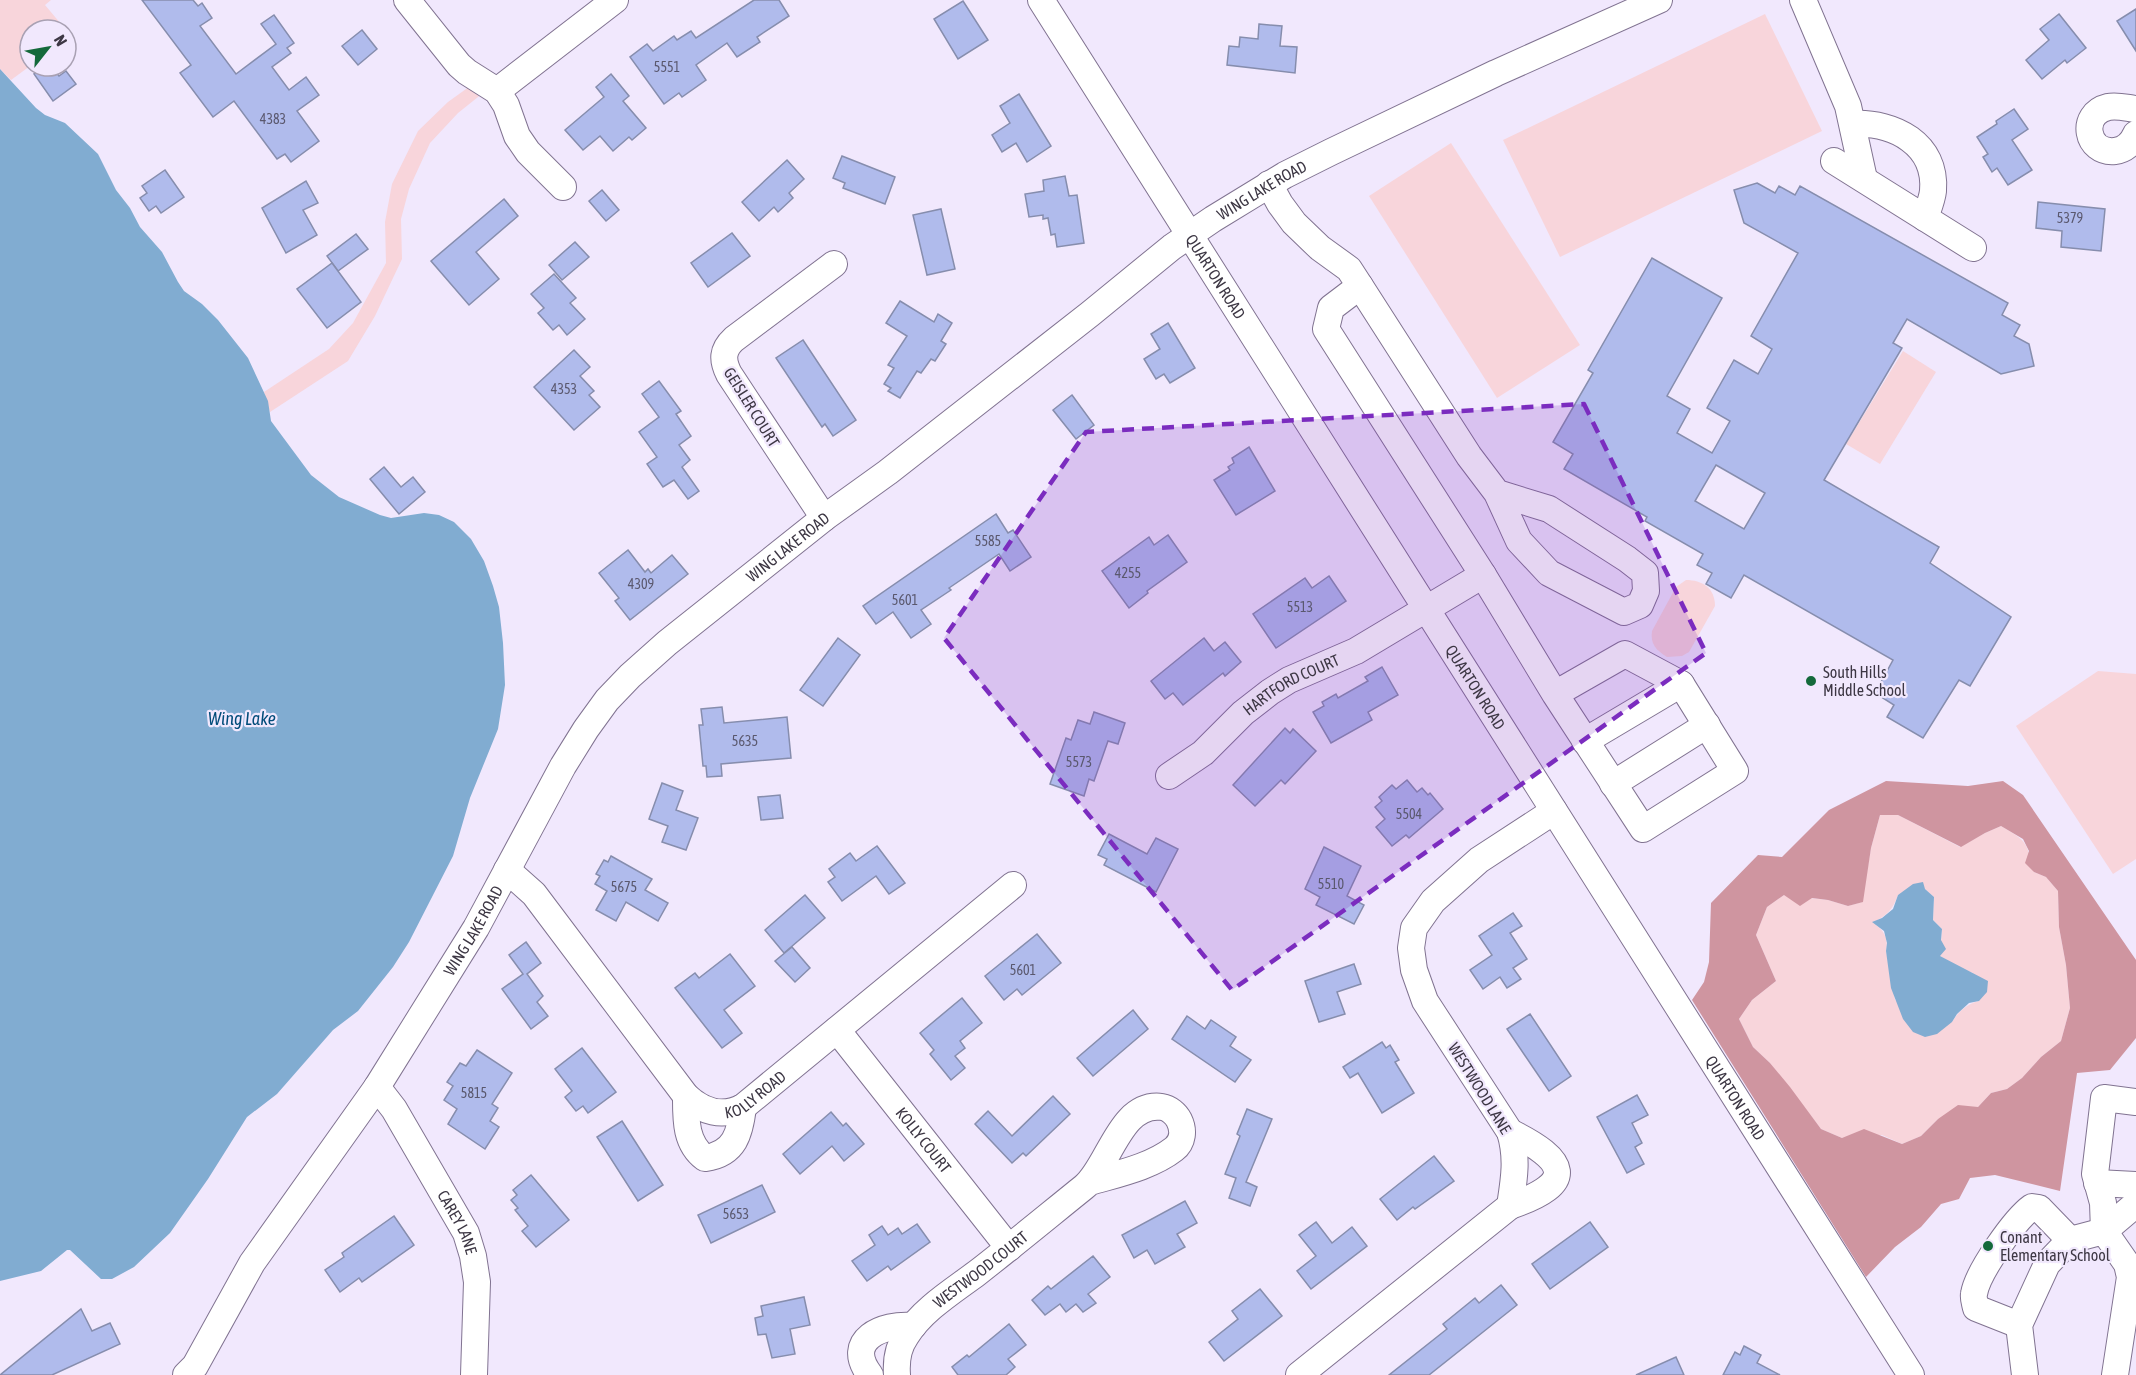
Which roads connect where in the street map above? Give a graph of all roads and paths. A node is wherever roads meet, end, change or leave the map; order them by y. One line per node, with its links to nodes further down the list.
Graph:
1 (407, 0): 6 (street)
2 (615, 0): 6 (street)
3 (1041, 0): 15 (street, QUARTON ROAD)
4 (1659, 0): 12 (street, WING LAKE ROAD)
5 (1803, 0): 8 (street)
6 (497, 91): 13 (street)
7 (2136, 110): 9 (street)
8 (1853, 124): 11 (street); 14 (street)
9 (2136, 134)
10 (1834, 161): 11 (street)
11 (1864, 179): 14 (street)
12 (1269, 184): 15 (street, WING LAKE ROAD); 18 (street)
13 (563, 188)
14 (1925, 218): 16 (street)
15 (1191, 234): 20 (street, WING LAKE ROAD); 22 (street, QUARTON ROAD)
16 (1973, 248)
17 (834, 264): 20 (street, GEISLER COURT)
18 (1360, 286): 19 (street); 21 (street)
19 (1497, 492): 19 (street)
20 (824, 518): 30 (street, WING LAKE ROAD)
21 (1483, 574): 22 (street, HARTFORD COURT); 24 (street)
22 (1427, 609): 27 (street, HARTFORD COURT); 29 (street, QUARTON ROAD)
23 (1681, 684): 24 (street); 25 (street); 26 (street)
24 (1556, 694): 26 (street)
25 (1707, 725): 28 (street); 28 (street)
26 (1585, 741): 28 (street)
27 (1169, 776)
28 (1613, 784)
29 (1554, 811): 37 (street, WESTWOOD LANE); 53 (street, QUARTON ROAD)
30 (507, 870): 33 (street, WING LAKE ROAD); 34 (street, KOLLY ROAD)
31 (1013, 885): 32 (street, KOLLY ROAD)
32 (837, 1030): 36 (street, KOLLY ROAD); 45 (street, KOLLY COURT)
33 (377, 1087): 48 (street, WING LAKE ROAD); 49 (street, CAREY LANE)
34 (686, 1096): 36 (street, KOLLY ROAD); 36 (street)
35 (2136, 1102): 39 (street)
36 (743, 1107)
37 (1510, 1132): 42 (street, WESTWOOD LANE); 42 (street)
38 (1090, 1182): 45 (street, WESTWOOD COURT)
39 (2097, 1183): 40 (street); 43 (street)
40 (2136, 1185)
41 (2136, 1204): 43 (street)
42 (1510, 1206): 52 (street)
43 (2103, 1231): 44 (street); 55 (street)
44 (2070, 1240): 46 (street); 46 (street)
45 (1009, 1248): 47 (street, WESTWOOD COURT)
46 (2019, 1325): 54 (street)
47 (913, 1326): 50 (street); 51 (street, WESTWOOD COURT)
48 (186, 1375)
49 (474, 1375)
50 (870, 1375)
51 (897, 1375)
52 (1299, 1375)
53 (1911, 1375)
54 (2025, 1375)
55 (2115, 1375)

